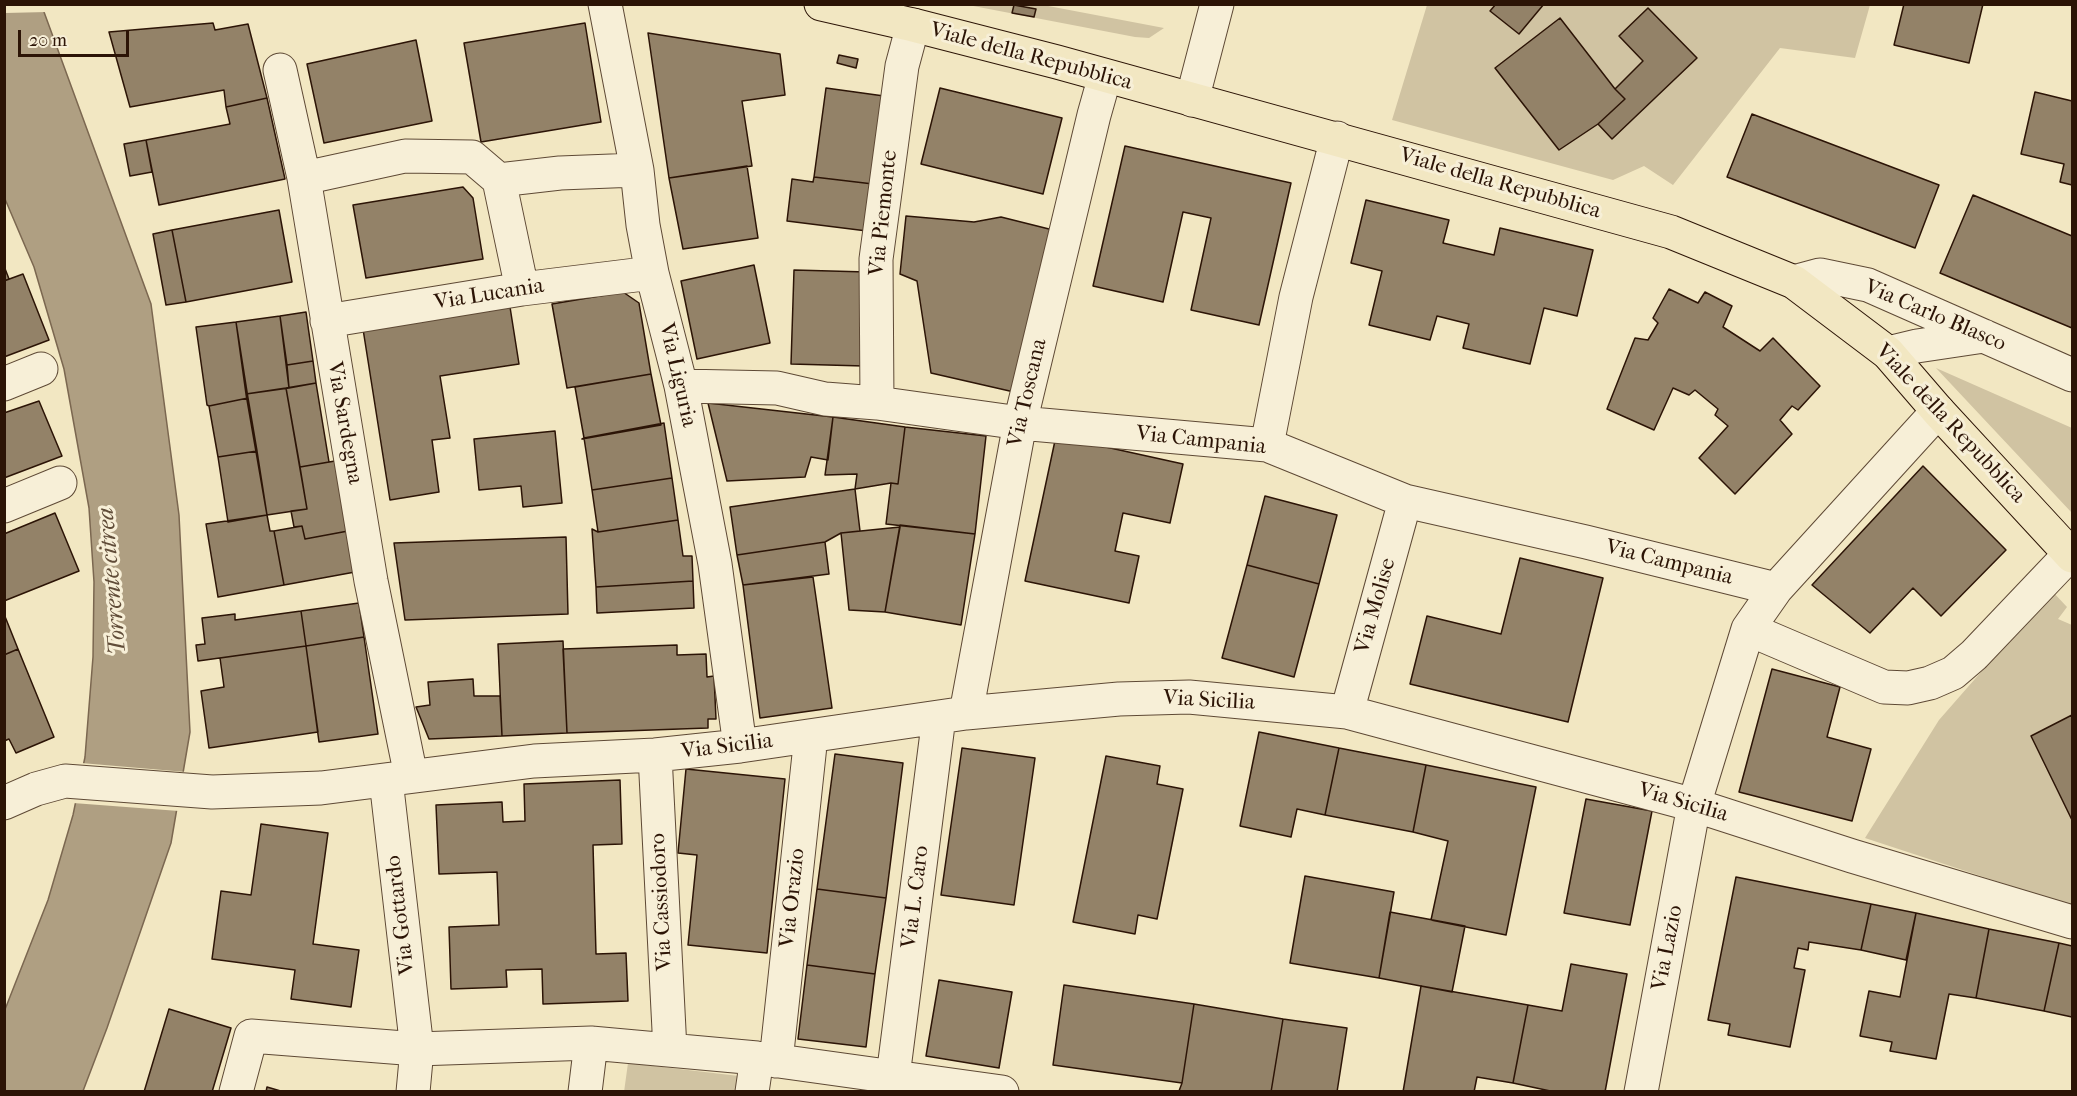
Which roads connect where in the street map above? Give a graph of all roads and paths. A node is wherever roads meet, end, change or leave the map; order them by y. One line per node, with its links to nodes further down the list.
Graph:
1 (605, 4): 9 (street, Via Liguria)
2 (821, 4): 4 (main road, Viale della Repubblica)
3 (1217, 4): 7 (street)
4 (913, 25): 6 (main road, Viale della Repubblica); 22 (street, Via Piemonte)
5 (280, 70): 10 (street, Via Sardegna)
6 (1105, 76): 7 (main road, Viale della Repubblica); 24 (street, Via Toscana)
7 (1192, 100): 8 (main road, Viale della Repubblica)
8 (1337, 138): 13 (main road, Viale della Repubblica); 25 (street)
9 (637, 170): 11 (street); 12 (street, Via Liguria)
10 (304, 178): 11 (street); 15 (street, Via Sardegna)
11 (499, 180): 14 (street)
12 (652, 273): 14 (street, Via Lucania); 21 (street, Via Liguria)
13 (1794, 282): 16 (street, Via Carlo Blasco); 17 (main road, Viale della Repubblica)
14 (522, 289): 15 (street, Via Lucania)
15 (327, 321): 37 (street, Via Sardegna)
16 (1984, 336): 17 (street); 19 (street, Via Carlo Blasco)
17 (1888, 353): 23 (main road, Viale della Repubblica)
18 (41, 369): 20 (street)
19 (2073, 375)
20 (4, 384)
21 (681, 386): 22 (street, Via Campania); 35 (street, Via Liguria)
22 (878, 403): 24 (street, Via Campania)
23 (1938, 411): 29 (main road, Viale della Repubblica); 30 (street, Via Lazio)
24 (1020, 423): 25 (street, Via Campania); 33 (street, Via Toscana)
25 (1267, 445): 27 (street, Via Campania)
26 (60, 483): 28 (street)
27 (1405, 501): 30 (street, Via Campania); 32 (street, Via Molise)
28 (4, 506)
29 (2072, 554): 31 (street)
30 (1776, 589): 31 (street, Via Lazio)
31 (1748, 629): 39 (street, Via Lazio)
32 (1347, 712): 33 (street, Via Sicilia); 39 (street, Via Sicilia)
33 (952, 715): 34 (street, Via Sicilia); 45 (street, Via L. Caro)
34 (811, 736): 35 (street, Via Sicilia); 44 (street, Via Orazio)
35 (741, 746): 36 (street, Via Sicilia)
36 (655, 755): 37 (street, Via Sicilia); 43 (street, Via Cassiodoro)
37 (398, 778): 38 (street, Via Sicilia); 42 (street, Via Gottardo)
38 (4, 803)
39 (1694, 806): 40 (street, Via Sicilia); 51 (street, Via Lazio)
40 (2073, 922)
41 (591, 1043): 42 (street); 43 (street); 48 (street)
42 (417, 1049): 46 (street); 47 (street, Via Gottardo)
43 (670, 1050): 44 (street)
44 (766, 1060): 45 (street); 49 (street)
45 (892, 1084): 50 (street)
46 (236, 1092)
47 (413, 1092)
48 (585, 1092)
49 (752, 1092)
50 (1002, 1092)
51 (1641, 1092)

